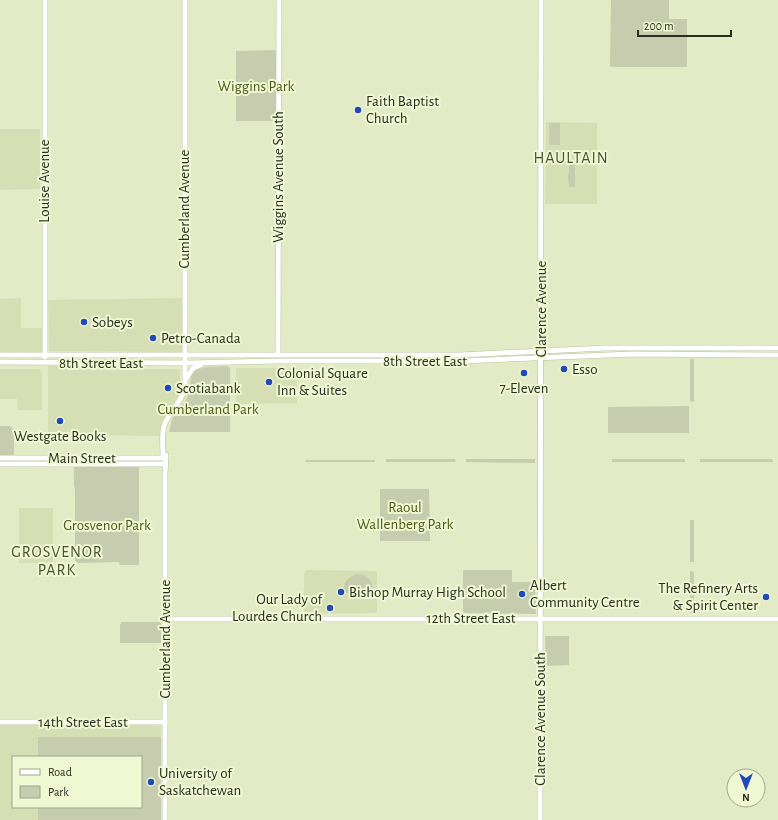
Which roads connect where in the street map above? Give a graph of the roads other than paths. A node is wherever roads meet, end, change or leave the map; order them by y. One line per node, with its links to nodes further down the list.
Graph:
1 (45, 0): 9 (main road, Louise Avenue)
2 (185, 0): 11 (main road, Cumberland Avenue)
3 (279, 0): 7 (main road, Wiggins Avenue South)
4 (541, 0): 6 (main road, Clarence Avenue)
5 (778, 348): 6 (main road, 8th Street East)
6 (541, 351): 7 (main road, 8th Street East); 13 (main road, Clarence Avenue)
7 (278, 354): 11 (main road, 8th Street East)
8 (0, 355): 9 (main road, 8th Street East)
9 (45, 355): 10 (main road, 8th Street East); 15 (main road, Louise Avenue)
10 (101, 355): 11 (main road, 8th Street East); 16 (main road)
11 (184, 355): 17 (main road, Cumberland Avenue)
12 (778, 355): 13 (main road, 8th Street East)
13 (540, 357): 18 (main road, 8th Street East); 23 (main road, Clarence Avenue)
14 (0, 362): 15 (main road, 8th Street East)
15 (45, 362): 16 (main road, 8th Street East)
16 (73, 362): 17 (main road, 8th Street East)
17 (185, 363): 18 (main road, 8th Street East); 19 (main road, Cumberland Avenue)
18 (211, 363): 19 (main road)
19 (185, 382): 21 (main road, Cumberland Avenue)
20 (0, 458): 21 (main road, Main Street)
21 (165, 461): 22 (main road, Main Street); 25 (main road, Cumberland Avenue)
22 (0, 464)
23 (540, 618): 24 (main road, 12th Street East); 25 (main road, 12th Street East); 29 (main road, Clarence Avenue South)
24 (778, 618)
25 (165, 619): 27 (main road, Cumberland Avenue)
26 (0, 722): 27 (main road, 14th Street East)
27 (165, 722): 28 (main road, Cumberland Avenue)
28 (165, 820)
29 (540, 820)

